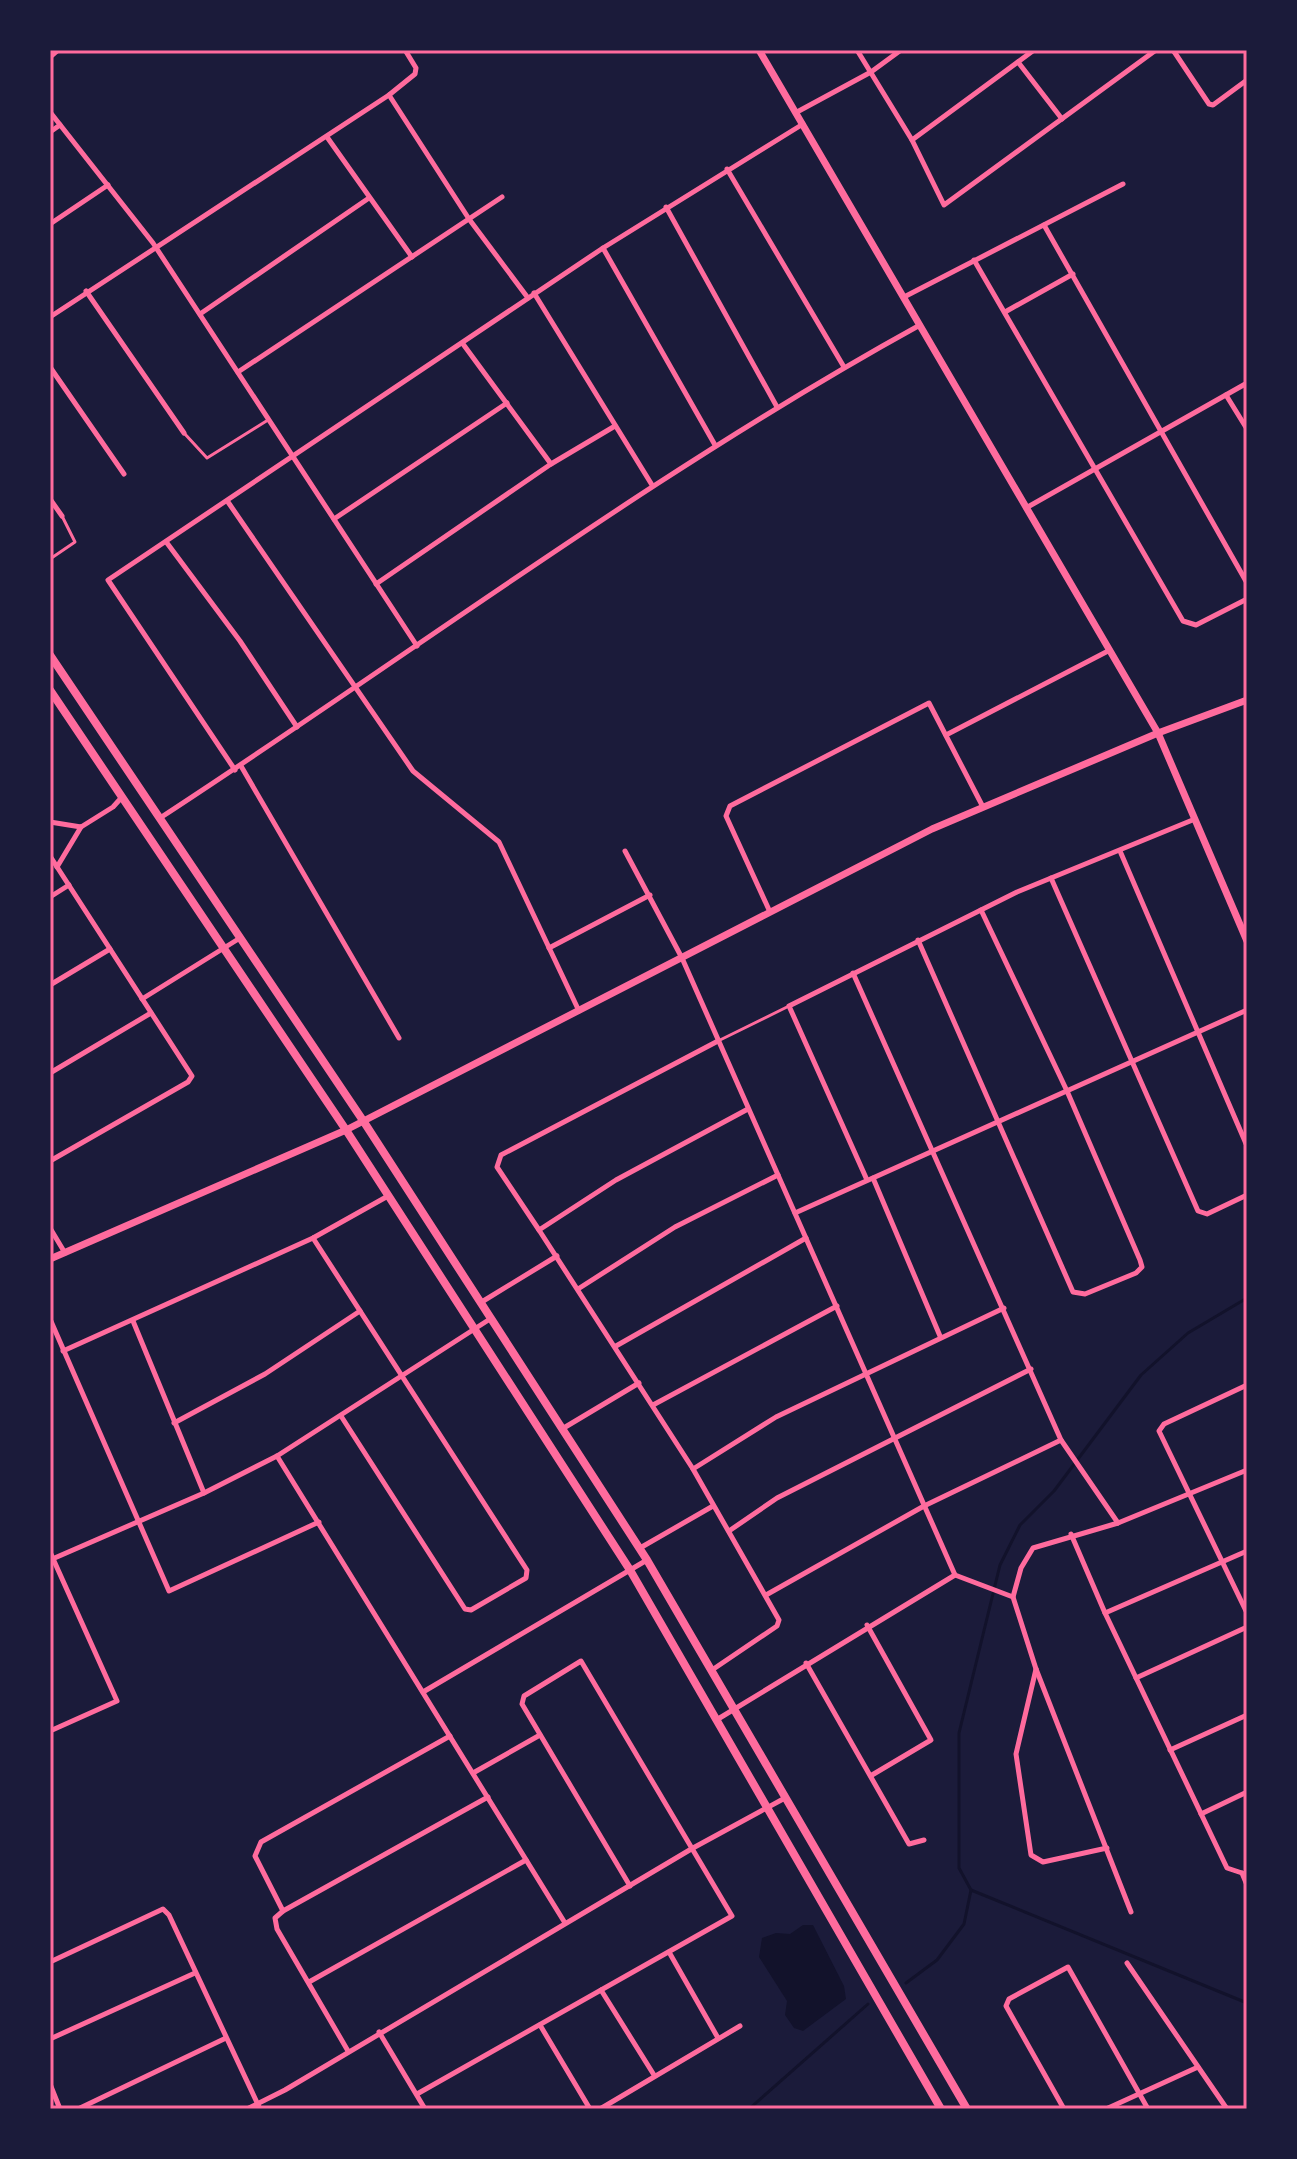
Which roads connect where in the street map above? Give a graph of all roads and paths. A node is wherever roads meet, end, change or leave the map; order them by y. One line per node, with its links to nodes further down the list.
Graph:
1 (58, 50): 9 (street)
2 (405, 50): 13 (street)
3 (759, 50): 15 (main road)
4 (857, 50): 11 (street)
5 (901, 50): 11 (street)
6 (1034, 50): 10 (street)
7 (1156, 50): 16 (street)
8 (1173, 50): 12 (street)
9 (50, 57)
10 (1018, 62): 16 (street); 21 (street)
11 (871, 72): 15 (street); 21 (street)
12 (1247, 80)
13 (389, 95): 20 (street); 28 (street)
14 (50, 112): 18 (street)
15 (797, 112): 17 (main road)
16 (1062, 119): 21 (street)
17 (804, 124): 22 (street); 38 (main road)
18 (60, 125): 19 (street); 24 (street)
19 (50, 132)
20 (327, 137): 26 (street); 31 (street)
21 (912, 140)
22 (727, 169): 27 (street); 46 (street)
23 (1123, 184): 30 (street)
24 (108, 185): 29 (street); 31 (street)
25 (502, 197): 28 (street)
26 (369, 198): 33 (street); 41 (street)
27 (666, 207): 32 (street); 51 (street)
28 (469, 219): 33 (street); 39 (street)
29 (50, 224)
30 (1044, 225): 34 (street); 35 (street)
31 (156, 247): 36 (street); 41 (street)
32 (603, 248): 37 (street); 57 (street)
33 (412, 257): 47 (street)
34 (974, 260): 38 (street); 40 (street)
35 (1073, 274): 40 (street); 55 (street)
36 (86, 291): 42 (street); 56 (street)
37 (534, 293): 39 (street); 53 (street)
38 (904, 297): 43 (main road)
39 (528, 298): 44 (street)
40 (1005, 312): 60 (street)
41 (200, 314): 47 (street)
42 (50, 317)
43 (920, 325): 46 (street); 65 (main road)
44 (463, 344): 50 (street); 58 (street)
45 (50, 367): 61 (street)
46 (844, 367): 51 (street)
47 (238, 372): 52 (street)
48 (1247, 383): 49 (street)
49 (1226, 395): 54 (street); 55 (street)
50 (507, 403): 59 (street); 67 (street)
51 (777, 407): 57 (street)
52 (268, 420): 56 (lane); 58 (street)
53 (615, 426): 59 (street); 62 (street)
54 (1247, 429)
55 (1162, 430): 60 (street); 70 (street)
56 (184, 433)
57 (715, 445): 62 (street)
58 (294, 457): 64 (street); 67 (street)
59 (551, 464): 71 (street)
60 (1096, 467): 65 (street); 72 (street)
61 (124, 474)
62 (652, 485): 73 (street)
63 (50, 499): 66 (street)
64 (228, 502): 68 (street); 76 (street)
65 (1026, 508): 74 (main road)
66 (62, 516): 69 (lane)
67 (334, 519): 71 (street)
68 (167, 543): 79 (street); 83 (street)
69 (50, 559)
70 (1247, 583)
71 (376, 584): 73 (street)
72 (1247, 599)
73 (417, 646): 76 (street)
74 (1110, 650): 80 (main road); 81 (street)
75 (50, 655): 86 (main road)
76 (357, 687): 79 (street); 104 (street)
77 (50, 690): 84 (main road)
78 (1247, 700): 80 (main road)
79 (297, 727): 82 (street)
80 (1158, 733): 85 (main road); 87 (main road)
81 (946, 735): 85 (street); 99 (street)
82 (241, 766): 83 (street); 115 (street)
83 (235, 770): 86 (street)
84 (123, 796): 89 (street); 103 (main road)
85 (983, 807): 99 (main road)
86 (160, 819): 100 (main road)
87 (1195, 819): 91 (street); 102 (main road)
88 (50, 822): 89 (street)
89 (81, 827): 93 (street)
90 (625, 851): 96 (street)
91 (1120, 851): 94 (street); 114 (street)
92 (50, 856): 93 (street)
93 (57, 867): 95 (street)
94 (1051, 878): 98 (street); 117 (street)
95 (69, 885): 97 (street); 105 (street)
96 (650, 895): 104 (street); 106 (street)
97 (50, 897)
98 (981, 910): 101 (street); 119 (street)
99 (770, 912): 106 (main road)
100 (240, 938): 103 (street); 122 (main road)
101 (918, 940): 107 (street); 121 (street)
102 (1247, 941)
103 (223, 947): 109 (street); 123 (main road)
104 (549, 948): 112 (street)
105 (110, 949): 108 (street); 109 (street)
106 (682, 958): 112 (main road); 116 (street)
107 (853, 973): 110 (street); 125 (street)
108 (50, 985)
109 (142, 999): 113 (street)
110 (789, 1006): 116 (lane); 128 (street)
111 (1247, 1010): 114 (street)
112 (579, 1011): 122 (main road)
113 (151, 1013): 118 (street); 126 (street)
114 (1198, 1032): 117 (street); 124 (street)
115 (399, 1038)
116 (718, 1041): 120 (street); 133 (street)
117 (1131, 1062): 119 (street); 129 (street)
118 (50, 1073)
119 (1067, 1091): 121 (street); 121 (street)
120 (748, 1109): 127 (street); 133 (street)
121 (999, 1121): 125 (street)
122 (364, 1122): 123 (main road); 140 (main road)
123 (346, 1130): 130 (main road); 136 (main road)
124 (1247, 1146)
125 (934, 1150): 128 (street); 142 (street)
126 (50, 1161)
127 (778, 1175): 131 (street); 139 (street)
128 (870, 1179): 131 (street); 148 (street)
129 (1247, 1195)
130 (388, 1196): 134 (street); 147 (main road)
131 (795, 1213): 135 (street)
132 (50, 1228): 136 (street)
133 (539, 1230): 137 (street)
134 (313, 1238): 143 (street); 146 (street)
135 (806, 1238): 141 (street); 149 (street)
136 (65, 1253): 138 (main road)
137 (557, 1256): 139 (street); 140 (street)
138 (50, 1259)
139 (578, 1289): 149 (street)
140 (479, 1304): 145 (main road)
141 (837, 1306): 152 (street); 156 (street)
142 (1004, 1308): 148 (street); 151 (street)
143 (360, 1311): 153 (street); 158 (street)
144 (50, 1319): 150 (street)
145 (490, 1319): 147 (street); 159 (main road)
146 (133, 1321): 150 (street); 158 (street)
147 (475, 1328): 153 (street); 180 (main road)
148 (940, 1336): 152 (street)
149 (616, 1346): 154 (street)
150 (63, 1351): 169 (street)
151 (1031, 1369): 160 (street); 161 (street)
152 (867, 1372): 160 (street); 163 (street)
153 (402, 1378): 157 (street); 157 (street)
154 (639, 1383): 156 (street); 159 (street)
155 (1247, 1385): 166 (street)
156 (653, 1405): 163 (street)
157 (341, 1416): 162 (street)
158 (174, 1423): 165 (street)
159 (561, 1429): 174 (main road)
160 (896, 1438): 168 (street); 172 (street)
161 (1061, 1440): 168 (street); 171 (street)
162 (277, 1456): 165 (street); 170 (street)
163 (693, 1469): 167 (street)
164 (1247, 1470): 166 (street)
165 (204, 1493): 169 (street)
166 (1191, 1495): 171 (street); 179 (street)
167 (713, 1506): 172 (street); 174 (street)
168 (924, 1506): 181 (street); 182 (street)
169 (136, 1521): 170 (street); 177 (street)
170 (319, 1522): 192 (street)
171 (1118, 1523): 173 (street)
172 (729, 1531): 182 (street)
173 (1071, 1534): 183 (street); 184 (street)
174 (639, 1548): 178 (main road)
175 (1247, 1551): 179 (street)
176 (50, 1552): 177 (street)
177 (51, 1560): 196 (street)
178 (647, 1560): 180 (street); 190 (main road)
179 (1223, 1561): 184 (street); 185 (street)
180 (630, 1570): 192 (street); 195 (main road)
181 (955, 1575): 183 (street); 186 (street)
182 (766, 1595): 190 (street)
183 (1013, 1597): 189 (street)
184 (1105, 1613): 191 (street)
185 (1247, 1613)
186 (867, 1625): 188 (street); 201 (street)
187 (1247, 1627): 191 (street)
188 (806, 1663): 193 (street); 201 (street)
189 (1036, 1669): 209 (street); 209 (street)
190 (712, 1670): 193 (main road)
191 (1136, 1678): 199 (street)
192 (423, 1692): 198 (street)
193 (734, 1708): 195 (street); 204 (main road)
194 (1247, 1715): 199 (street)
195 (718, 1719): 205 (main road)
196 (51, 1730)
197 (540, 1735): 200 (street); 208 (street); 213 (street)
198 (450, 1736): 200 (street); 214 (street)
199 (1170, 1750): 206 (street)
200 (473, 1773): 203 (street)
201 (872, 1775): 207 (street)
202 (1247, 1792): 206 (street)
203 (488, 1797): 210 (street); 214 (street)
204 (785, 1798): 205 (street); 243 (main road)
205 (768, 1806): 208 (street); 242 (main road)
206 (1201, 1814): 211 (street)
207 (924, 1840)
208 (693, 1848): 213 (street); 217 (street)
209 (1107, 1848): 215 (street)
210 (526, 1860): 216 (street); 221 (street)
211 (1244, 1872): 212 (street)
212 (1247, 1885)
213 (630, 1886): 216 (street)
214 (283, 1911): 221 (street)
215 (1131, 1912)
216 (565, 1923): 225 (street)
217 (669, 1952): 222 (street); 227 (street)
218 (50, 1962): 220 (street)
219 (1127, 1963): 230 (street)
220 (195, 1973): 226 (street); 228 (street)
221 (309, 1982): 229 (street)
222 (601, 1990): 223 (street); 231 (street)
223 (540, 2025): 233 (street); 240 (street)
224 (740, 2026): 227 (street)
225 (379, 2032): 229 (street); 233 (street)
226 (226, 2038): 235 (street); 237 (street)
227 (718, 2038): 231 (street)
228 (50, 2039)
229 (348, 2051): 235 (street)
230 (1198, 2067): 234 (street); 247 (street)
231 (654, 2075): 241 (street)
232 (50, 2084): 236 (street)
233 (417, 2094): 239 (street)
234 (1141, 2095): 244 (street); 245 (street); 246 (street)
235 (259, 2106): 238 (street)
236 (60, 2109)
237 (78, 2109)
238 (247, 2109)
239 (425, 2109)
240 (590, 2109)
241 (600, 2109)
242 (941, 2109)
243 (967, 2109)
244 (1064, 2109)
245 (1106, 2109)
246 (1148, 2109)
247 (1227, 2109)

